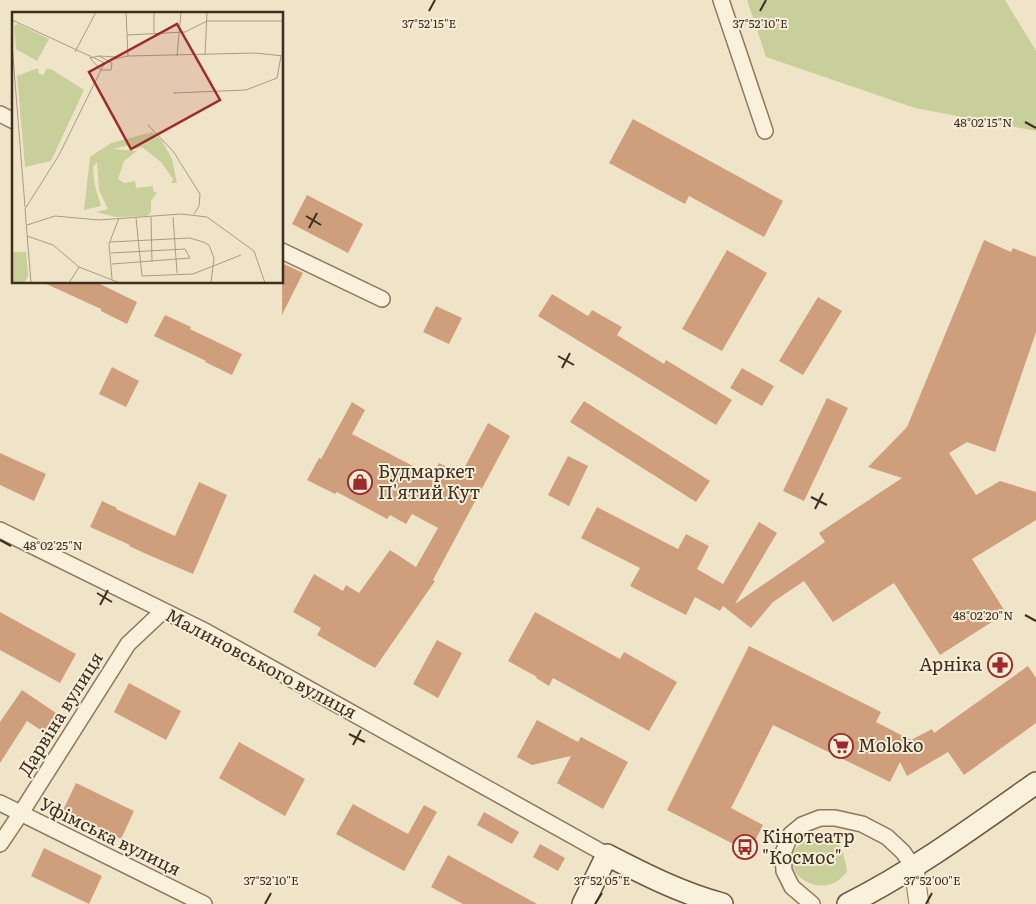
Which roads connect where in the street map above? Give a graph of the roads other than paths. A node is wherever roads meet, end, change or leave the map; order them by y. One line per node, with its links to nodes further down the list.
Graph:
1 (721, 0): 4 (street)
2 (0, 114): 3 (street)
3 (12, 119)
4 (765, 132)
5 (284, 252): 6 (street)
6 (382, 299)
7 (0, 530): 8 (street, Малиновського вулиця)
8 (163, 610): 11 (street, Дарвіна вулиця); 13 (street, Малиновського вулиця)
9 (1036, 783): 14 (main road)
10 (0, 804): 11 (street, Уфімська вулиця)
11 (21, 813): 12 (street, Дарвіна вулиця); 16 (street, Уфімська вулиця)
12 (0, 844)
13 (607, 855): 15 (main road, Малиновського вулиця); 17 (main road)
14 (914, 868): 18 (street); 19 (main road); 20 (street)
15 (713, 902)
16 (204, 904)
17 (583, 904)
18 (812, 904)
19 (848, 904)
20 (918, 904)

